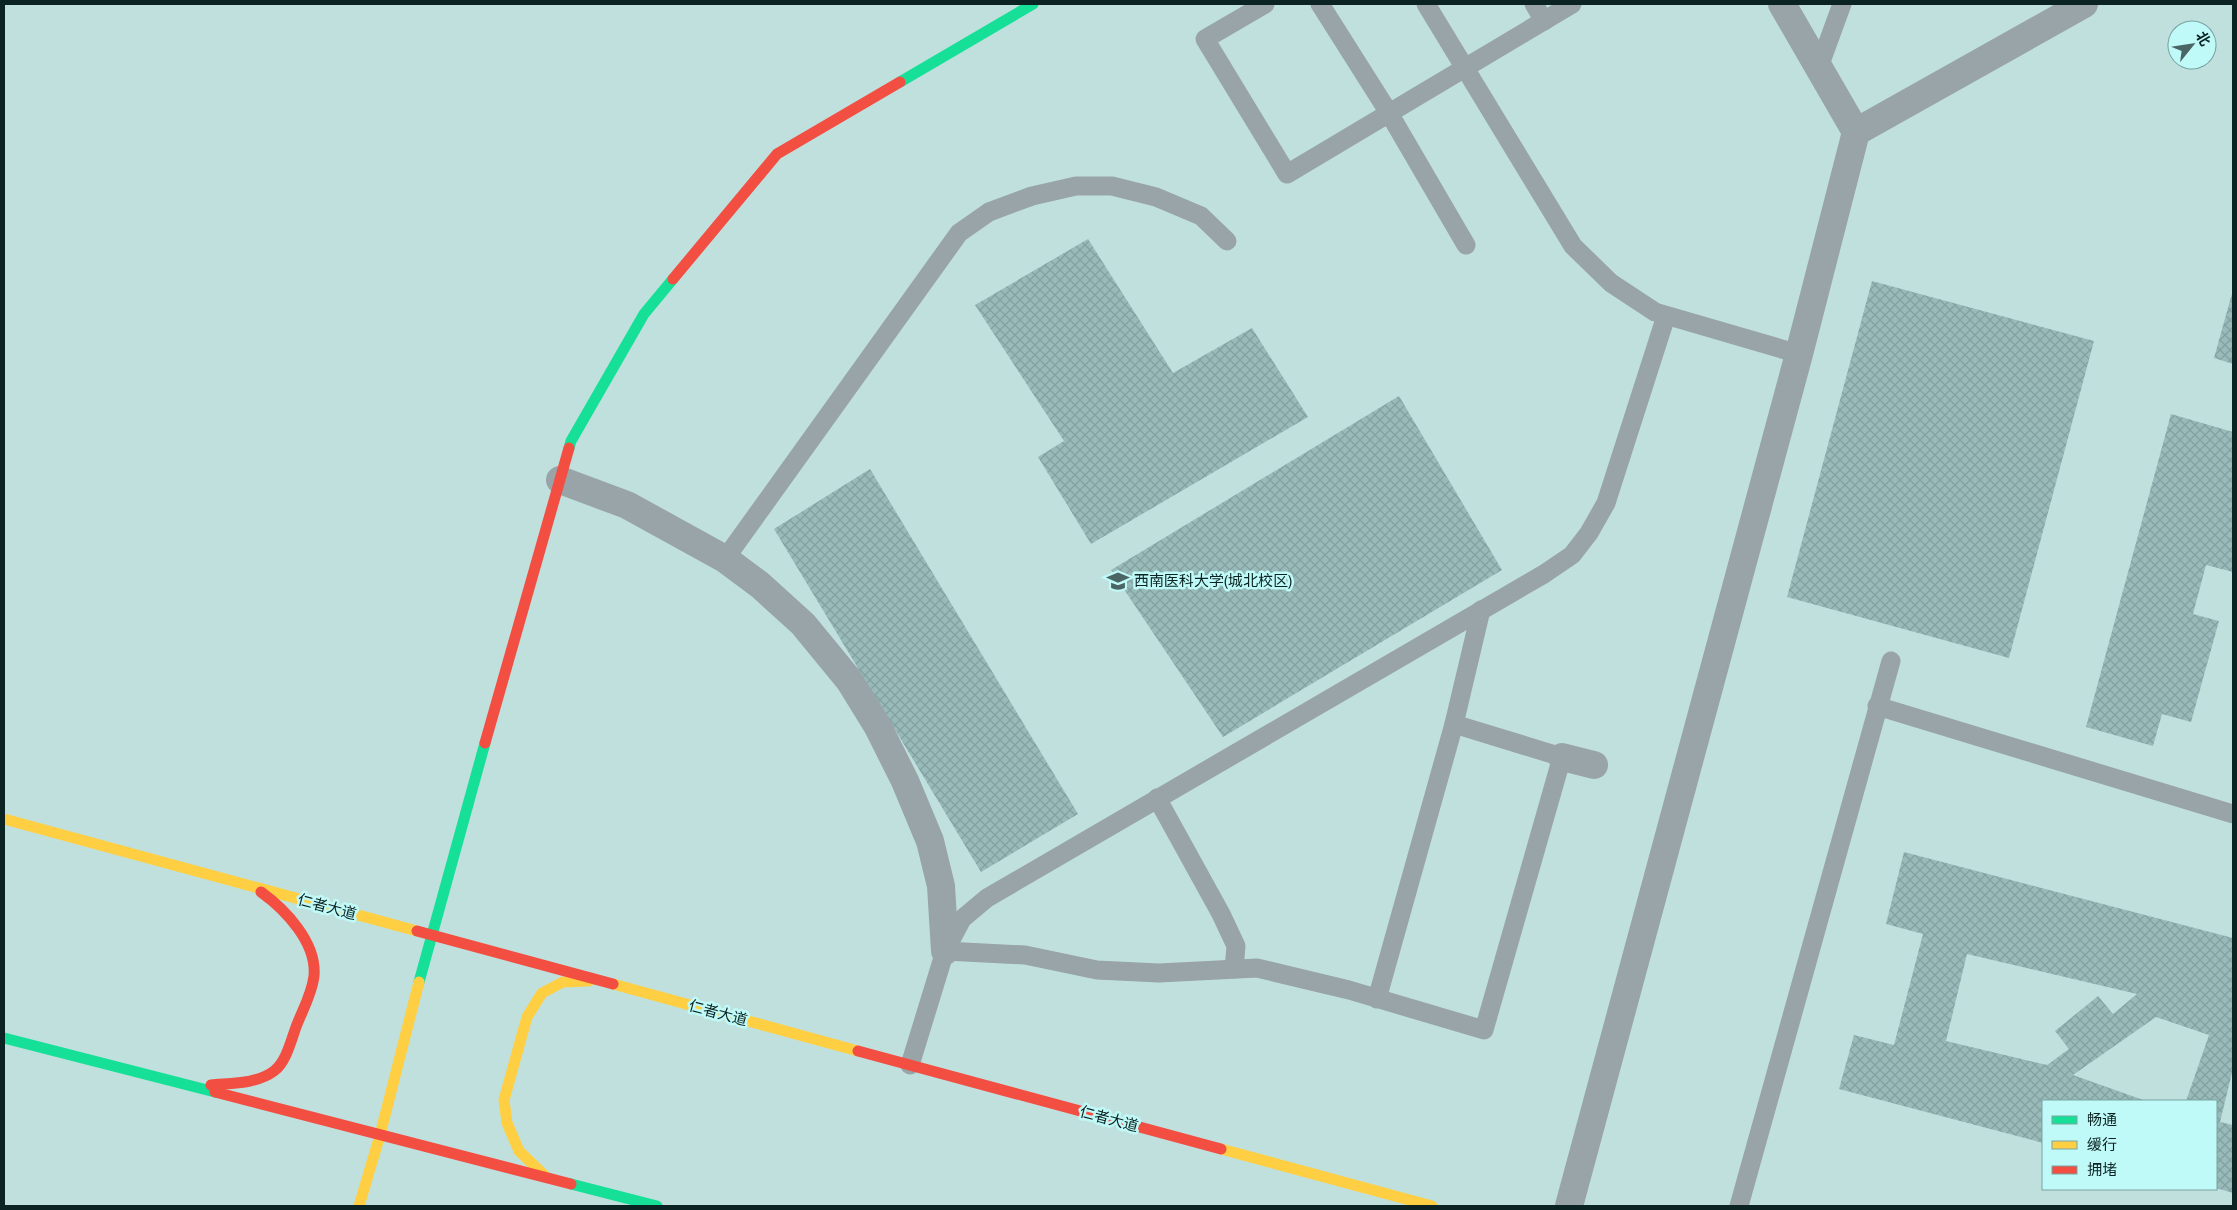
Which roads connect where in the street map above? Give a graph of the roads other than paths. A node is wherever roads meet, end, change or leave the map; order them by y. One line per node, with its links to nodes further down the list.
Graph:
1 (1033, 4): 19 (street)
2 (1265, 4): 13 (lane)
3 (1320, 4): 13 (lane)
4 (1426, 4): 12 (lane)
5 (1534, 4): 10 (lane)
6 (1572, 4): 10 (lane)
7 (1782, 4): 11 (street)
8 (1842, 4): 11 (lane)
9 (2084, 4): 14 (street)
10 (1544, 20): 12 (lane)
11 (1819, 67): 14 (street)
12 (1465, 68): 13 (lane); 17 (lane)
13 (1389, 113): 16 (lane)
14 (1856, 132): 18 (street)
15 (1227, 241): 20 (lane)
16 (1466, 245)
17 (1666, 316): 18 (lane); 21 (lane)
18 (1799, 354): 46 (street)
19 (560, 480): 20 (street); 31 (street)
20 (725, 559): 32 (street)
21 (1481, 610): 24 (lane); 27 (lane)
22 (1891, 661): 23 (lane)
23 (1877, 706): 28 (lane); 47 (lane)
24 (1454, 724): 25 (lane); 35 (lane)
25 (1562, 756): 26 (street); 35 (lane)
26 (1594, 765)
27 (1157, 798): 32 (lane); 33 (lane)
28 (2233, 814)
29 (4, 820): 30 (street, 仁者大道)
30 (252, 886): 31 (street, 仁者大道); 38 (street)
31 (431, 935): 34 (street, 仁者大道); 39 (street)
32 (944, 951): 33 (lane); 37 (lane)
33 (1234, 969): 35 (lane)
34 (622, 987): 37 (street, 仁者大道); 40 (street)
35 (1376, 999)
36 (4, 1038): 38 (street)
37 (910, 1065): 41 (street, 仁者大道)
38 (190, 1086): 39 (street)
39 (380, 1135): 40 (street); 43 (street)
40 (547, 1178): 44 (street)
41 (1365, 1188): 42 (street); 45 (street, 仁者大道)
42 (1372, 1200)
43 (359, 1206)
44 (658, 1206)
45 (1432, 1206)
46 (1569, 1206)
47 (1739, 1206)

